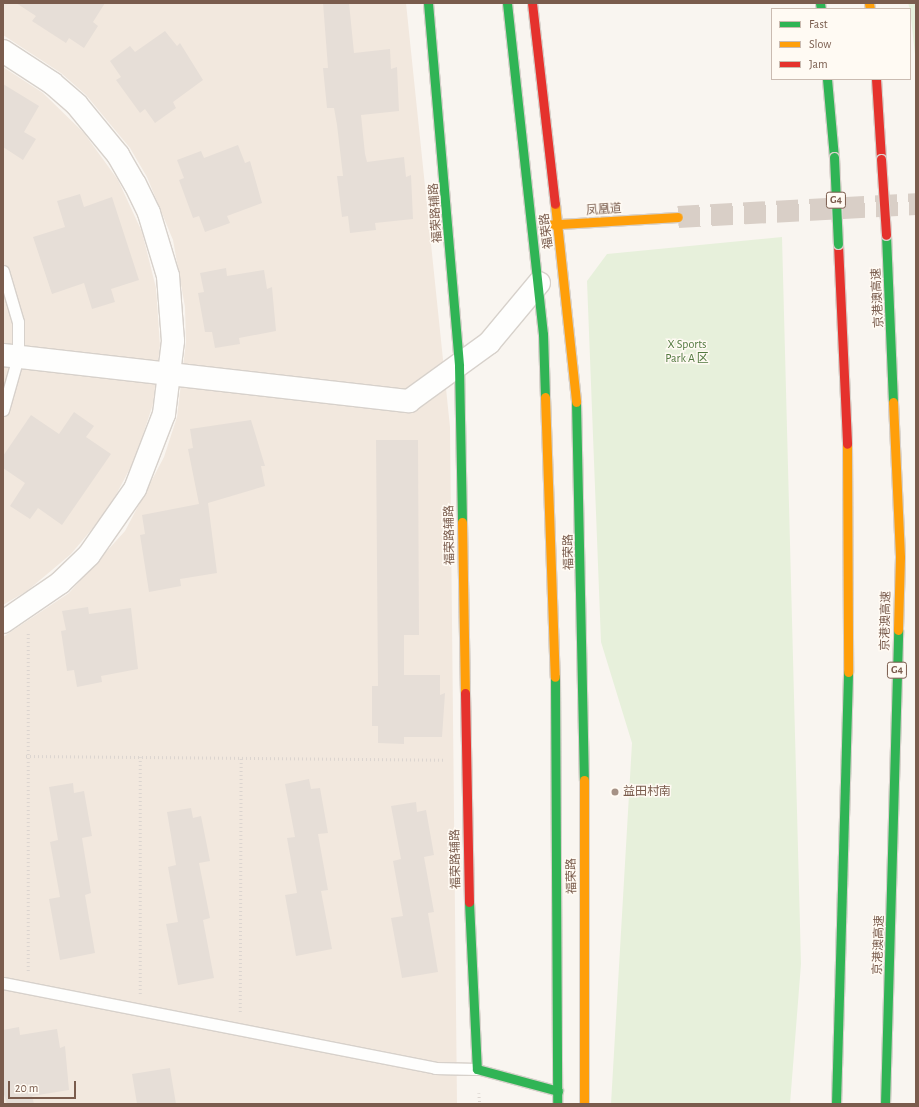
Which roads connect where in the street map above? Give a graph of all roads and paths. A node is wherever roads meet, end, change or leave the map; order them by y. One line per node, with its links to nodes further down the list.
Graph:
1 (428, 3): 13 (main road, 福荣路辅路)
2 (506, 3): 9 (main road, 福荣路)
3 (532, 3): 8 (main road, 福荣路)
4 (3, 50): 14 (street)
5 (827, 80): 30 (main road, G4, bridge)
6 (876, 80): 31 (main road, 京港澳高速 / G4, bridge)
7 (678, 217): 8 (main road, 凤凰道)
8 (558, 225): 9 (main road, 凤凰道); 29 (main road, 福荣路)
9 (532, 226): 11 (main road, 福荣路)
10 (3, 271): 12 (lane)
11 (539, 283): 13 (street); 27 (main road, 福荣路)
12 (10, 356): 14 (street); 15 (lane)
13 (460, 366): 14 (street); 21 (main road, 福荣路辅路)
14 (171, 374): 16 (street)
15 (3, 410)
16 (28, 607): 17 (street); 18 (path)
17 (3, 622)
18 (26, 756): 19 (path); 23 (path)
19 (140, 757): 20 (path); 24 (path)
20 (241, 757): 21 (path); 25 (path)
21 (466, 760): 26 (main road, 福荣路辅路)
22 (3, 983): 23 (lane)
23 (28, 987): 24 (lane)
24 (140, 1008): 25 (lane)
25 (240, 1028): 26 (lane)
26 (477, 1069): 27 (main road)
27 (558, 1091): 28 (main road, 福荣路)
28 (557, 1104)
29 (584, 1104)
30 (836, 1104)
31 (885, 1104)

